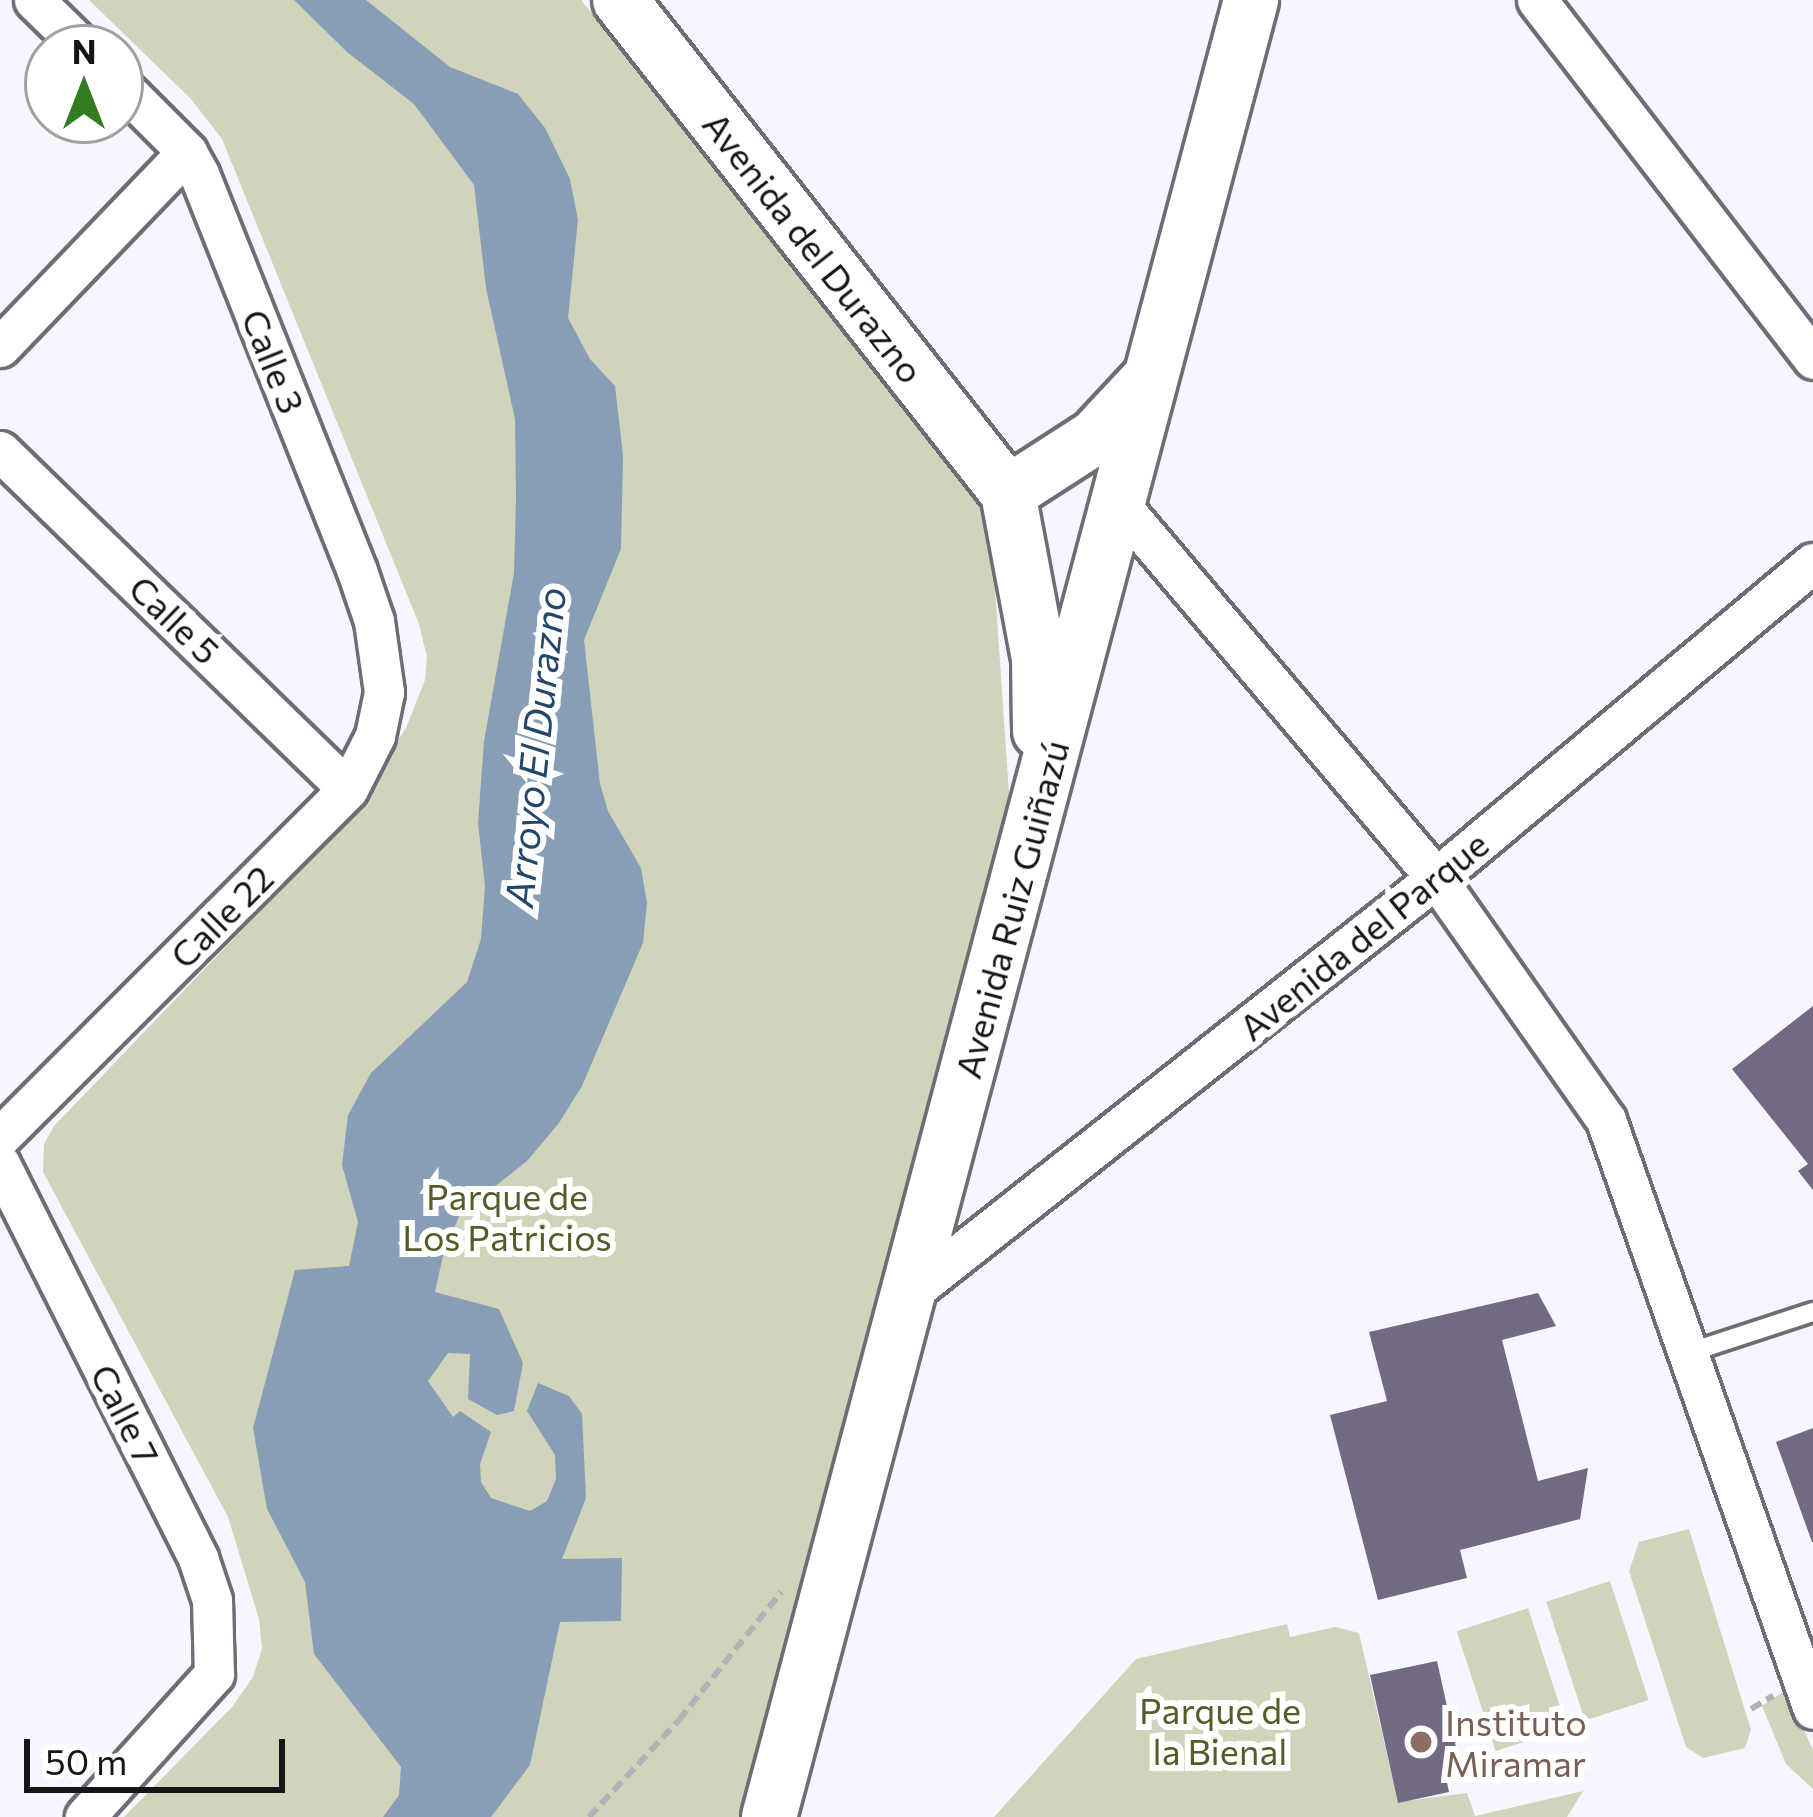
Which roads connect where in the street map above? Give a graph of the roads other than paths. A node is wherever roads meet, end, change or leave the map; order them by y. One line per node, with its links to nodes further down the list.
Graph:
1 (34, 0): 5 (street)
2 (620, 0): 12 (main road, Avenida del Durazno)
3 (1251, 0): 10 (main road, Avenida Ruiz Guiñazú)
4 (1538, 0): 9 (street)
5 (58, 24)
6 (144, 109): 7 (street, Calle 3)
7 (187, 152): 8 (street); 15 (street, Calle 3)
8 (0, 347)
9 (1813, 358)
10 (1153, 376): 12 (main road); 13 (main road, Avenida Ruiz Guiñazú)
11 (0, 452): 16 (street, Calle 5)
12 (1008, 493): 17 (main road)
13 (1119, 504): 17 (main road, Avenida Ruiz Guiñazú); 18 (street)
14 (1813, 562): 18 (street, Avenida del Parque)
15 (383, 663): 16 (street, Calle 22)
16 (348, 789): 19 (street, Calle 22)
17 (1040, 806): 21 (main road, Avenida Ruiz Guiñazú)
18 (1436, 878): 21 (street, Avenida del Parque); 23 (street)
19 (0, 1137)
20 (0, 1164): 25 (street, Calle 7)
21 (905, 1297): 26 (main road, Avenida Ruiz Guiñazú)
22 (1813, 1312): 23 (lane)
23 (1688, 1353): 24 (street)
24 (1813, 1708)
25 (85, 1817)
26 (769, 1817)

